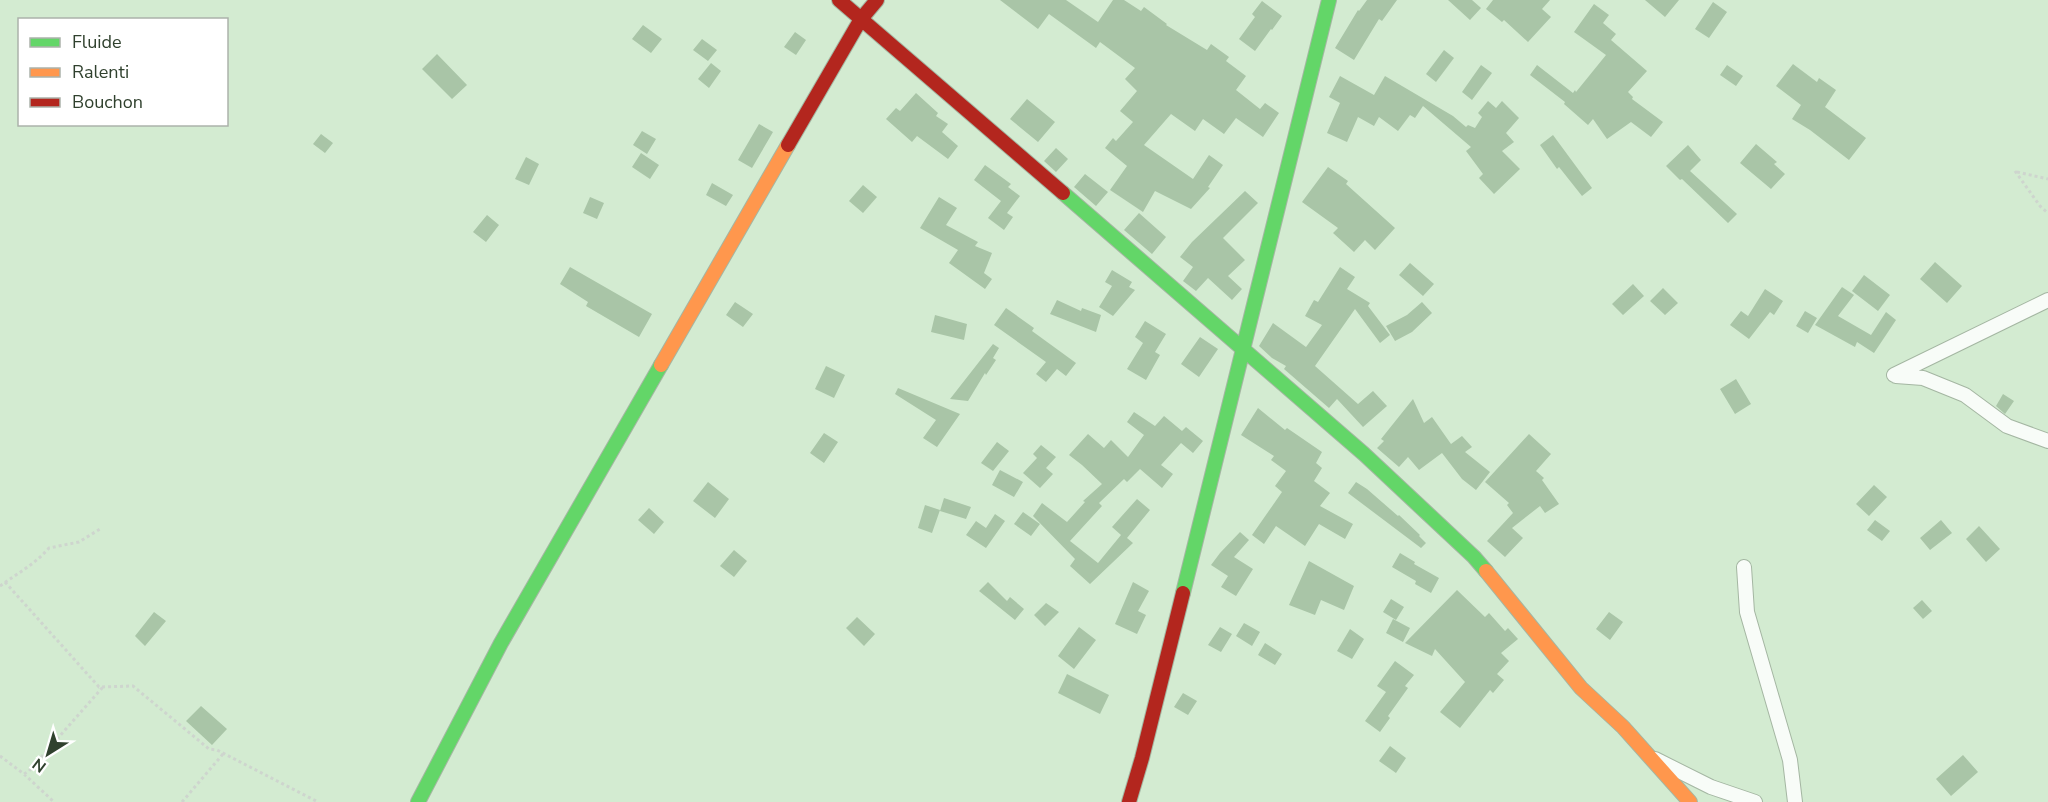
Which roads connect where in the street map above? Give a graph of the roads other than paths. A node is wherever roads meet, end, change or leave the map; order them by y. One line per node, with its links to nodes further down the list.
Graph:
1 (839, 0): 4 (street)
2 (877, 0): 4 (street)
3 (1329, 0): 6 (street)
4 (861, 19): 6 (street); 10 (street)
5 (2048, 300): 7 (street)
6 (1243, 347): 9 (street); 11 (street)
7 (2048, 441)
8 (1744, 567): 14 (street)
9 (1648, 756): 12 (street); 13 (street)
10 (418, 802)
11 (1129, 802)
12 (1690, 802)
13 (1755, 802)
14 (1795, 802)

